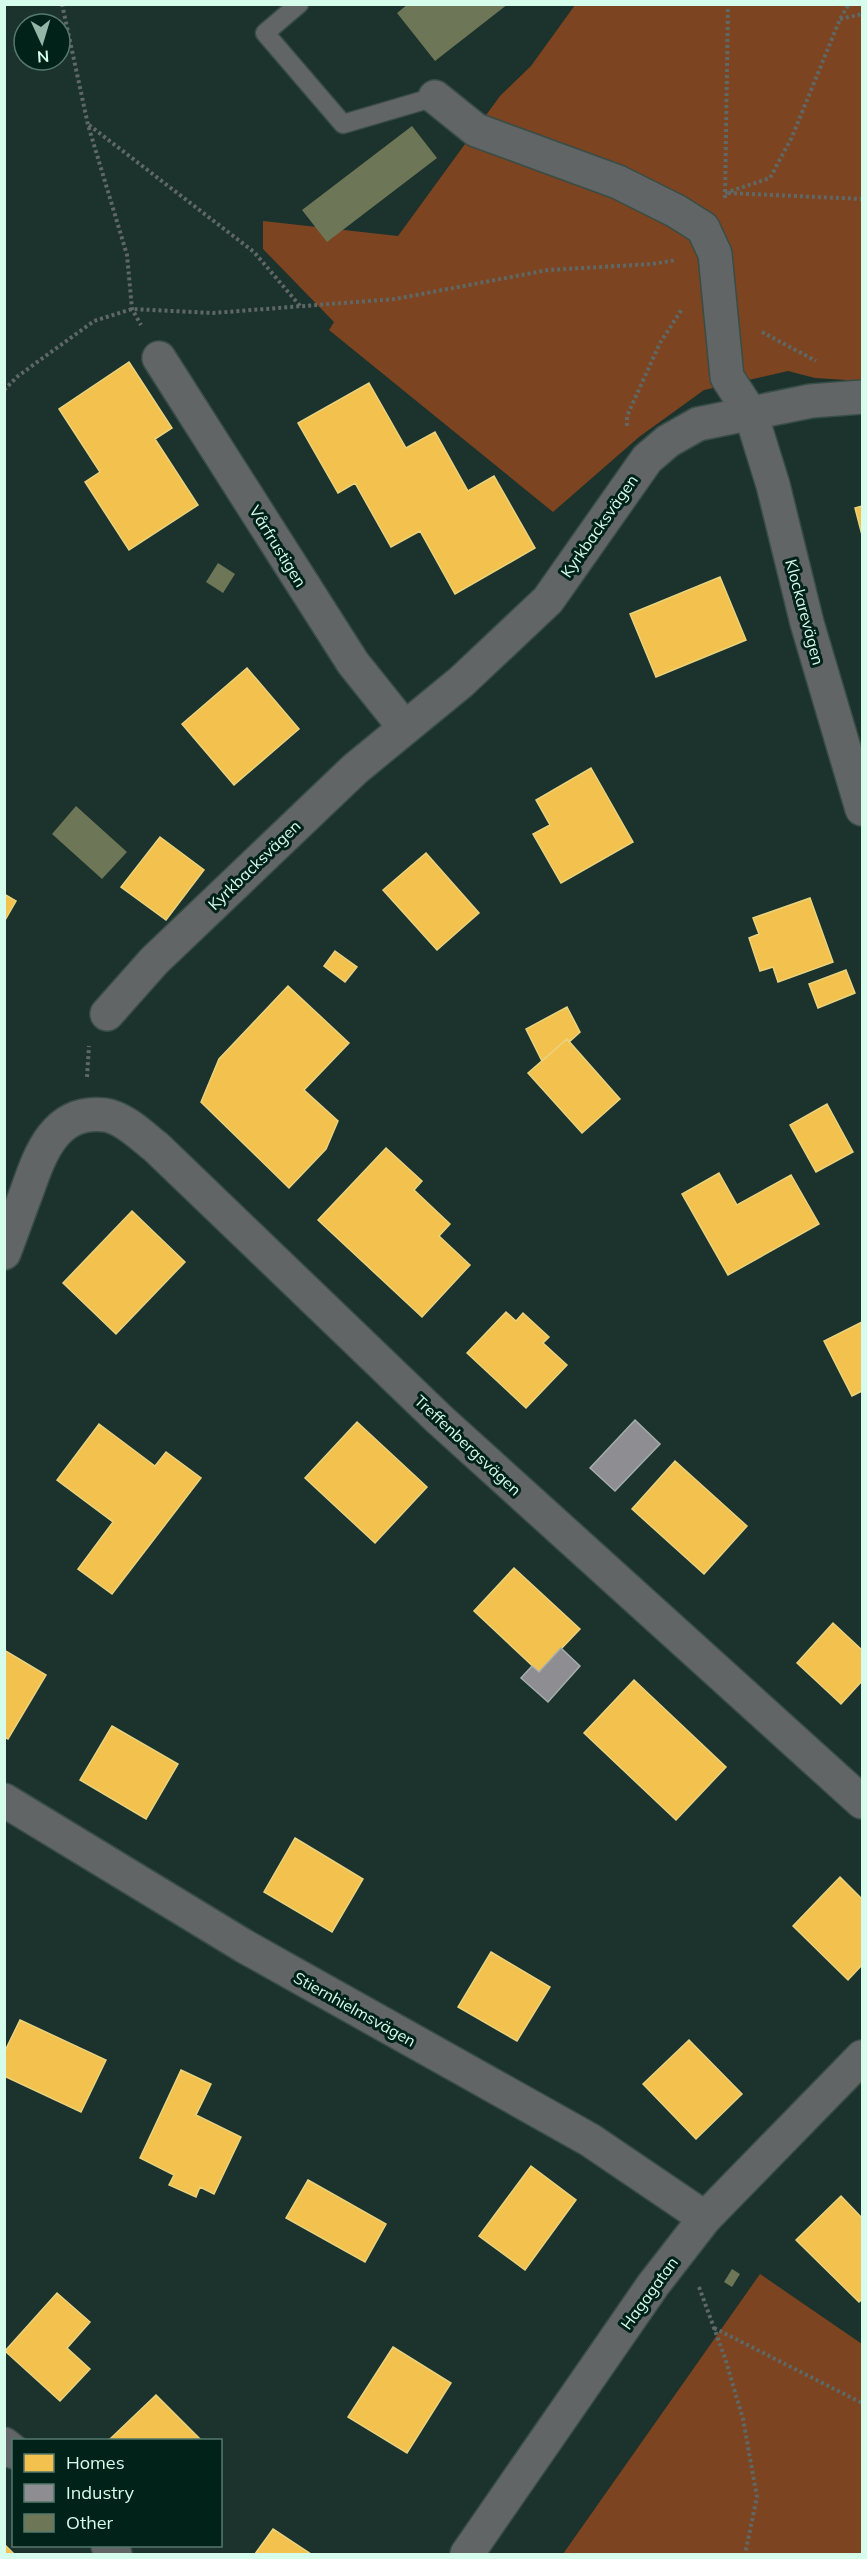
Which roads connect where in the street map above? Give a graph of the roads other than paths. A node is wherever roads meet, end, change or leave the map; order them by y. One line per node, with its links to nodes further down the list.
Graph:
1 (299, 4): 2 (lane)
2 (435, 97): 5 (street)
3 (159, 357): 6 (street, Vårfrustigen)
4 (862, 397): 5 (street, Kyrkbacksvägen)
5 (751, 414): 6 (street, Kyrkbacksvägen); 7 (street, Klockarevägen)
6 (405, 728): 8 (street, Kyrkbacksvägen)
7 (862, 809)
8 (107, 1014)
9 (4, 1252): 11 (street, Treffenbergsvägen)
10 (4, 1800): 13 (street, Stiernhielmsvägen)
11 (862, 1802)
12 (862, 2057): 13 (street, Hagagatan)
13 (705, 2218): 14 (street, Hagagatan)
14 (467, 2554)

